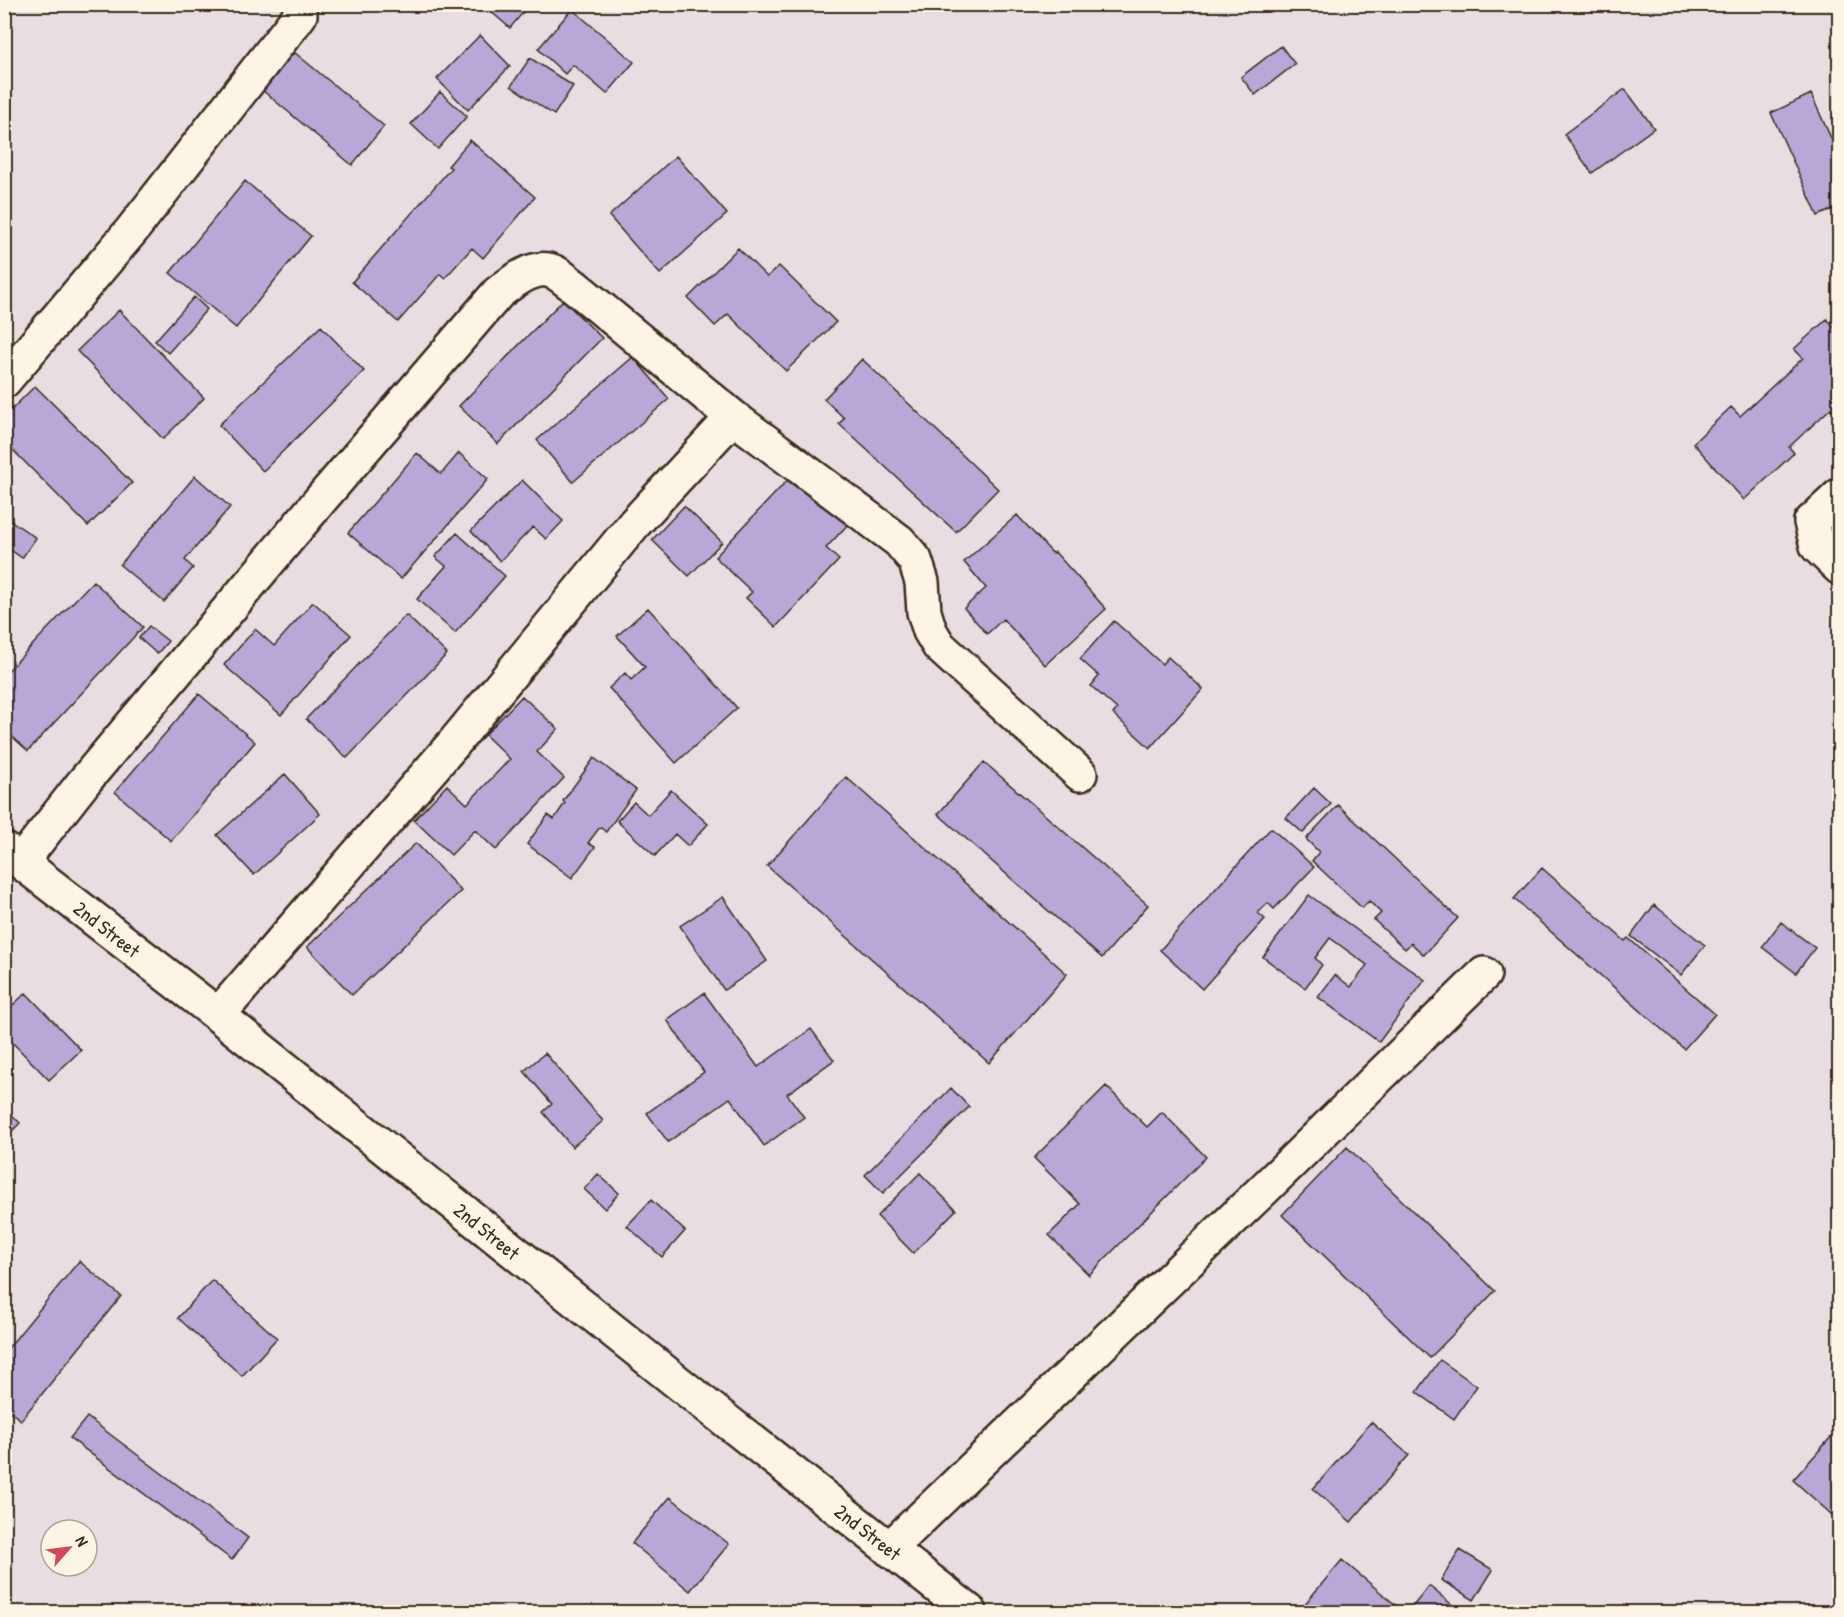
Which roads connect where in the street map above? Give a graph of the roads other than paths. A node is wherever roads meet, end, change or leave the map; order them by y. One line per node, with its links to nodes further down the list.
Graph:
1 (300, 15): 2 (street)
2 (4, 381)
3 (733, 417): 6 (street); 7 (street); 9 (street)
4 (1839, 495): 5 (street)
5 (1839, 568)
6 (1080, 774)
7 (13, 856): 9 (street, 2nd Street)
8 (1484, 974): 10 (street)
9 (218, 1015): 10 (street, 2nd Street)
10 (889, 1549): 11 (street, 2nd Street)
11 (970, 1612)

